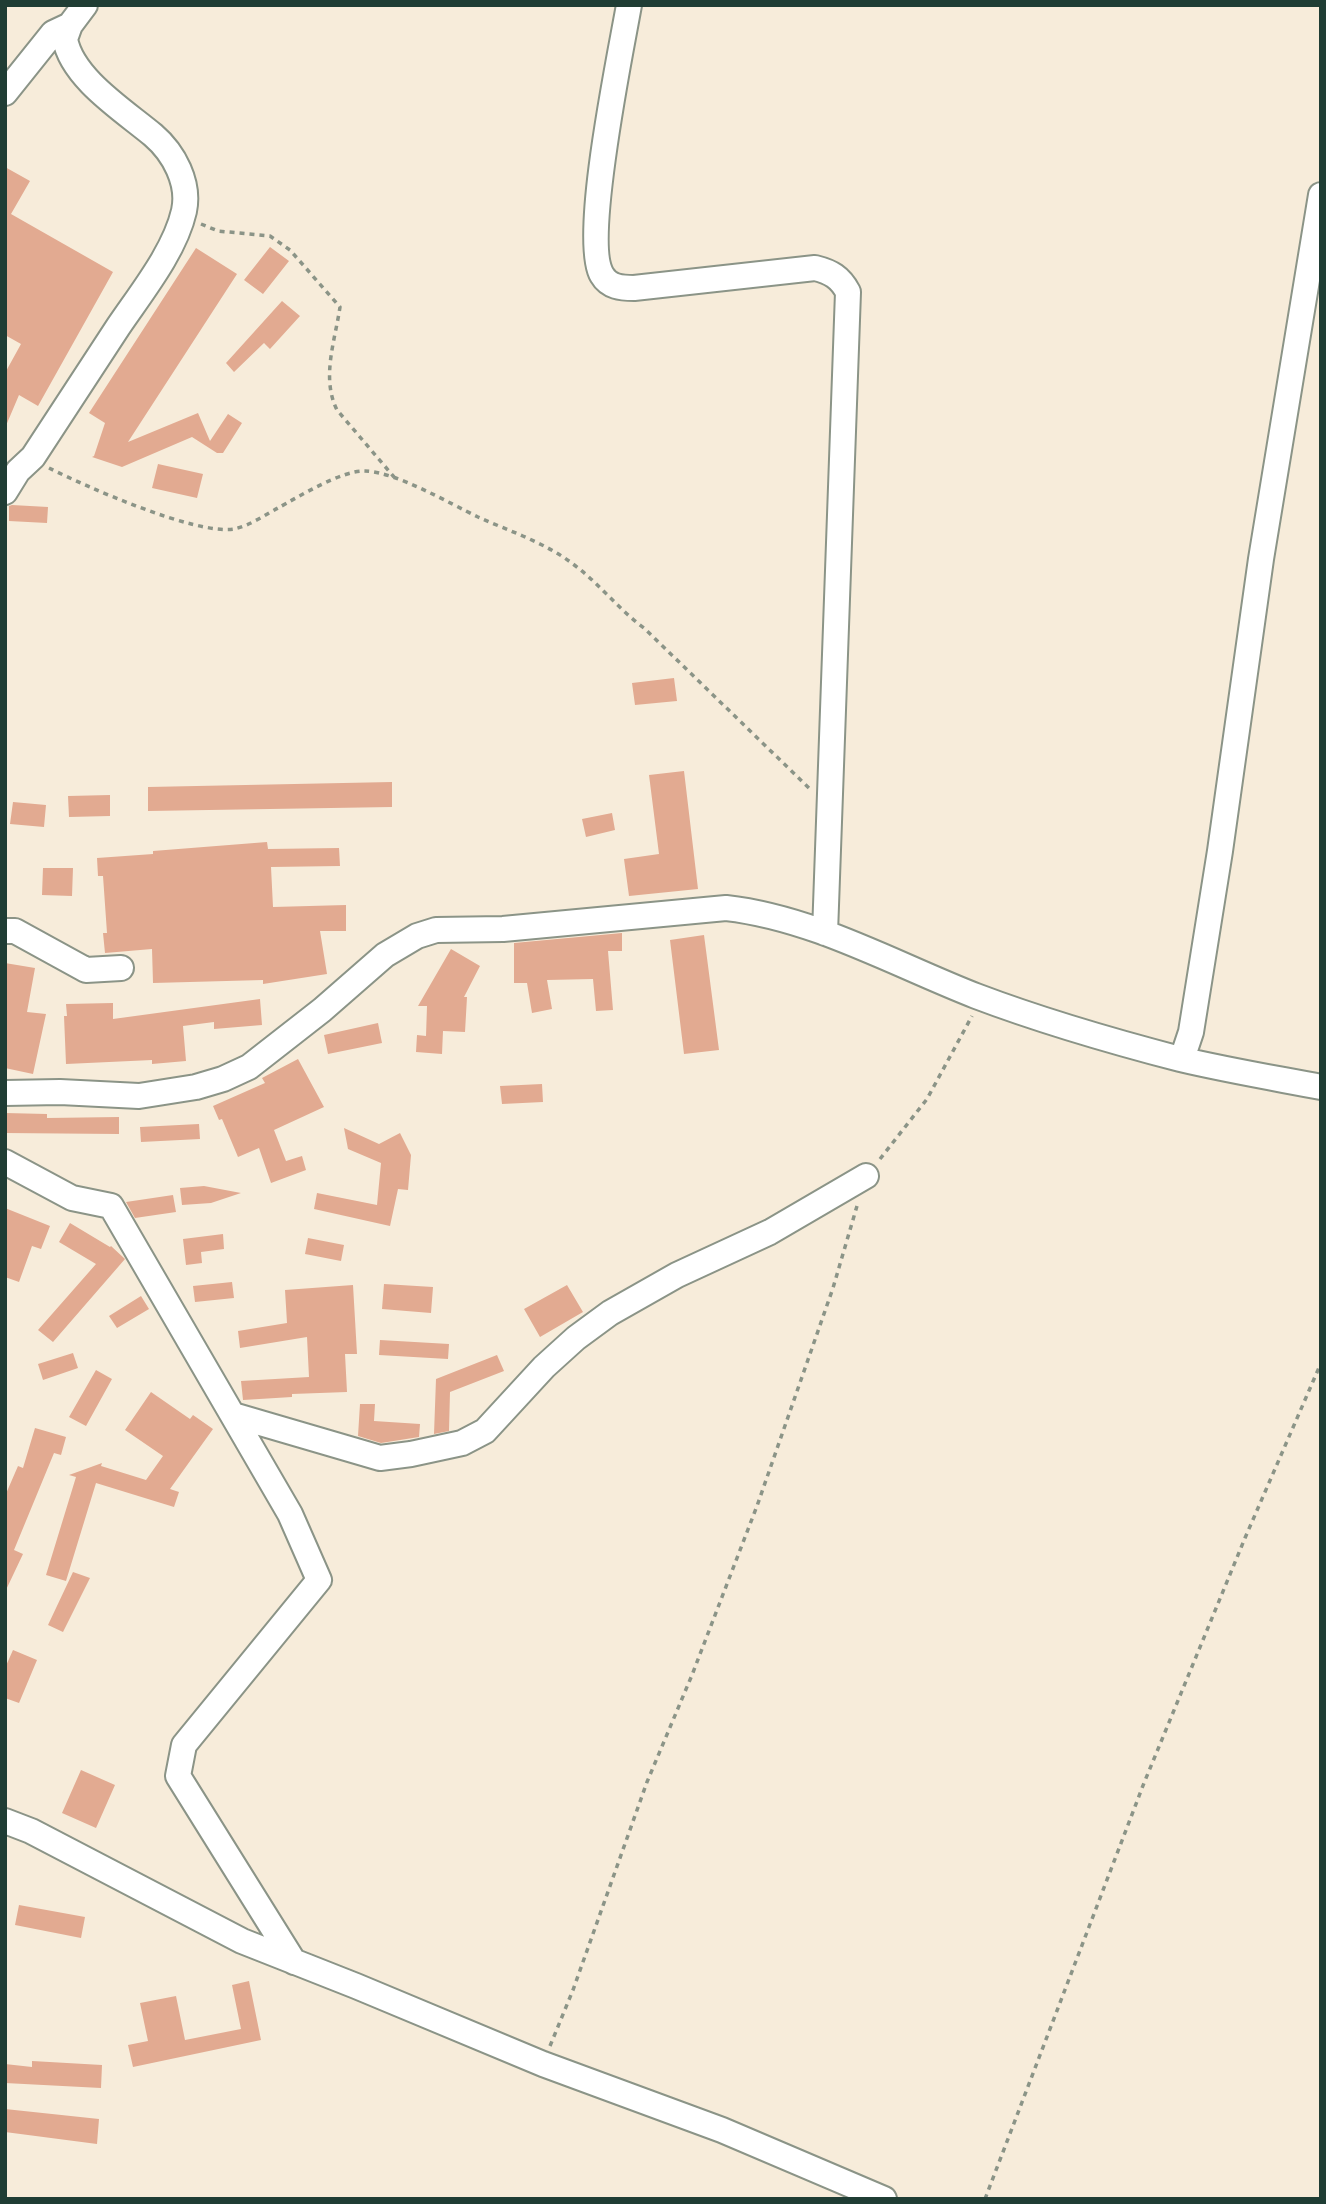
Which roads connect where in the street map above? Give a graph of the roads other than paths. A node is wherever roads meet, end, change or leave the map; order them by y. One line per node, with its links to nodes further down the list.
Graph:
1 (85, 5): 3 (street)
2 (629, 5): 9 (street)
3 (71, 25): 4 (street); 6 (street)
4 (5, 93)
5 (1321, 195): 11 (street)
6 (19, 465): 7 (street)
7 (5, 492)
8 (5, 931): 10 (street)
9 (825, 933): 11 (street); 13 (street)
10 (121, 968)
11 (1182, 1059): 12 (street)
12 (1321, 1087)
13 (5, 1093)
14 (5, 1162): 16 (street)
15 (866, 1175): 16 (street)
16 (233, 1415): 18 (street)
17 (5, 1821): 18 (street)
18 (294, 1962): 19 (street)
19 (884, 2199)

